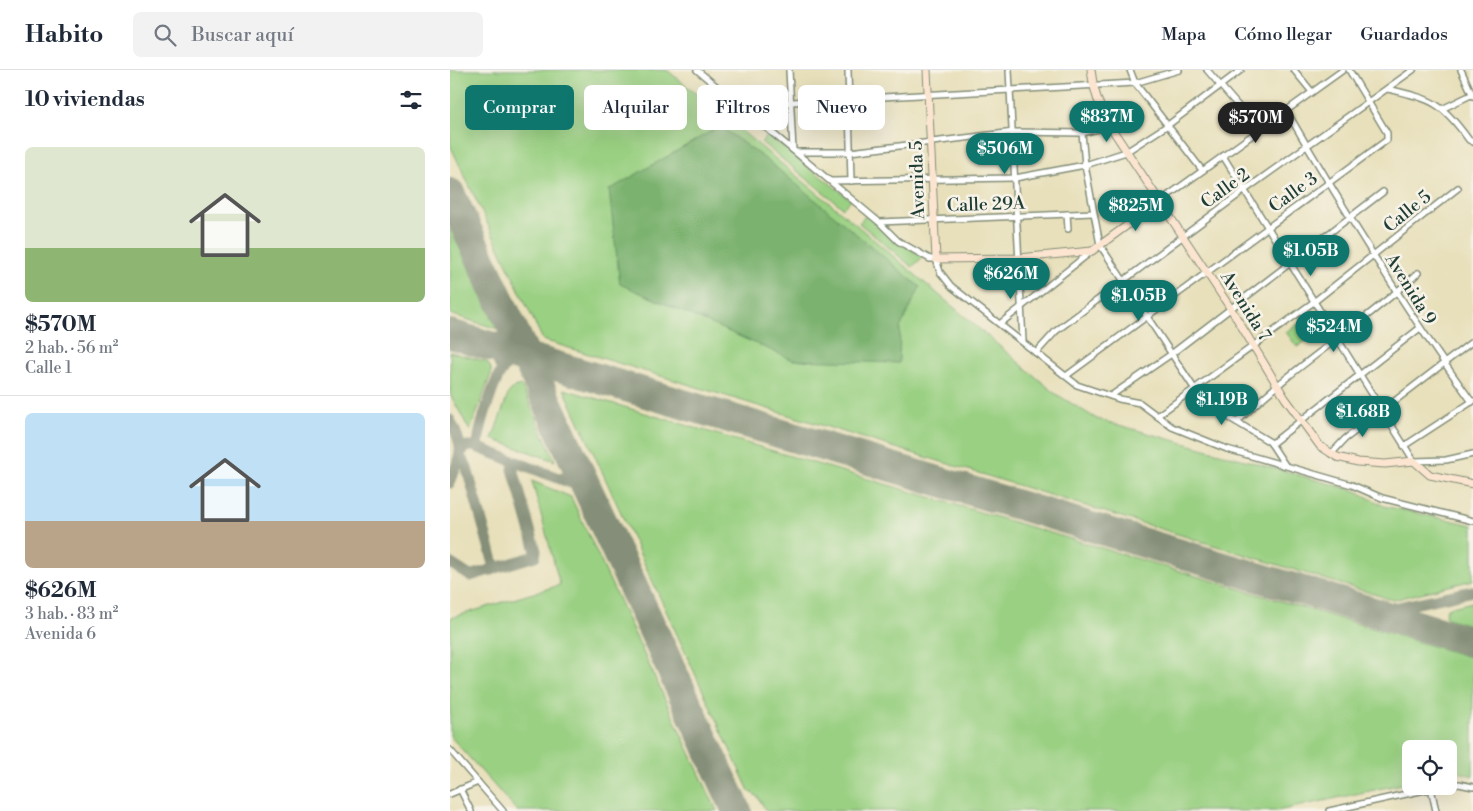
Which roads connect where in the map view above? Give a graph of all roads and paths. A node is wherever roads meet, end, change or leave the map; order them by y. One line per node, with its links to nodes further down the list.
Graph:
1 (697, 70): 18 (street)
2 (789, 70): 28 (street)
3 (848, 70): 19 (street)
4 (927, 70): 25 (street, Avenida 5)
5 (1009, 70): 22 (street)
6 (1091, 70): 17 (street, Avenida 7)
7 (1130, 70): 16 (street)
8 (1179, 70): 16 (street)
9 (1207, 70): 20 (street)
10 (1241, 70): 20 (street)
11 (1294, 70): 23 (street)
12 (1342, 70): 23 (street)
13 (1349, 70): 30 (street)
14 (1412, 70): 21 (street, Calle 2)
15 (1461, 70): 24 (street)
16 (1135, 83): 17 (street); 33 (street)
17 (1093, 84): 22 (street); 34 (street, Avenida 7)
18 (716, 85)
19 (848, 85)
20 (1220, 86): 33 (street); 37 (street)
21 (1388, 89): 30 (street, Calle 2); 31 (street)
22 (1010, 90): 25 (street); 38 (street)
23 (1312, 92): 32 (street)
24 (1473, 95): 31 (street)
25 (928, 96): 26 (street); 41 (street, Avenida 5)
26 (885, 98)
27 (788, 102): 28 (street)
28 (792, 102): 29 (street); 43 (street)
29 (798, 102)
30 (1370, 102): 42 (street, Calle 2); 53 (street, Calle 3)
31 (1444, 108): 40 (street)
32 (1286, 110): 37 (street); 42 (street, Avenida 9)
33 (1168, 125): 45 (street); 48 (street)
34 (1110, 126): 39 (street); 45 (street, Avenida 7)
35 (770, 130): 43 (street)
36 (849, 130): 44 (street)
37 (1259, 130): 46 (street)
38 (1014, 132): 39 (street); 41 (street); 50 (street)
39 (1082, 133): 47 (street)
40 (1473, 142)
41 (931, 144): 44 (street); 49 (street, Avenida 5)
42 (1308, 147): 53 (street, Avenida 9); 55 (street, Calle 2)
43 (794, 151): 44 (street); 51 (street)
44 (850, 152): 52 (street)
45 (1126, 152): 47 (street); 57 (street, Avenida 7)
46 (1223, 156): 48 (street); 55 (street)
47 (1085, 166): 50 (street); 58 (street)
48 (1202, 170): 57 (street)
49 (933, 178): 50 (street); 52 (street); 62 (street, Avenida 5)
50 (1015, 178): 60 (street)
51 (830, 181): 52 (street); 63 (street)
52 (851, 181)
53 (1328, 184): 61 (street, Avenida 9); 64 (street, Calle 3)
54 (1458, 188): 70 (street, Calle 5)
55 (1245, 190): 64 (street); 66 (street, Calle 2)
56 (1383, 192): 61 (street)
57 (1159, 202): 66 (street, Avenida 7); 67 (street)
58 (1093, 213): 59 (street, Calle 29A); 67 (street)
59 (1067, 214): 60 (street, Calle 29A); 65 (street)
60 (1016, 218): 62 (street, Calle 29A); 71 (street)
61 (1349, 218): 70 (street, Avenida 9); 74 (street)
62 (934, 219): 63 (street, Calle 29A); 72 (street, Avenida 5)
63 (879, 222): 72 (street)
64 (1268, 227): 74 (street); 75 (street, Calle 3)
65 (1068, 229)
66 (1184, 236): 75 (street, Avenida 7); 77 (street, Calle 2)
67 (1100, 245): 68 (street); 77 (street)
68 (1092, 251): 69 (street); 73 (street)
69 (1077, 252): 71 (street); 73 (street)
70 (1374, 256): 78 (street, Avenida 9); 79 (street, Calle 5)
71 (1019, 258): 72 (street); 80 (street)
72 (936, 260): 83 (street)
73 (1080, 261): 80 (street)
74 (1290, 263): 79 (street); 81 (street)
75 (1207, 272): 81 (street, Avenida 7); 82 (street, Calle 3)
76 (1418, 273): 78 (street)
77 (1124, 280): 82 (street); 89 (street, Calle 2)
78 (1397, 293): 84 (street, Avenida 9); 85 (street)
79 (1315, 301): 85 (street); 88 (street, Calle 5)
80 (1021, 306): 83 (street); 86 (street)
81 (1231, 308): 88 (street, Avenida 7); 90 (street)
82 (1146, 316): 90 (street); 93 (street, Calle 3)
83 (1001, 323): 86 (street)
84 (1420, 328): 91 (street, Avenida 9); 92 (street)
85 (1336, 339): 92 (street); 94 (street)
86 (1023, 341): 89 (street)
87 (1473, 341): 91 (street)
88 (1254, 347): 94 (street, Avenida 7); 95 (street, Calle 5)
89 (1036, 353): 93 (street)
90 (1170, 355): 95 (street); 96 (street)
91 (1444, 364): 97 (street, Avenida 9); 98 (street)
92 (1361, 374): 98 (street); 100 (street)
93 (1066, 376): 96 (street)
94 (1277, 384): 100 (street, Avenida 7); 101 (street)
95 (1194, 388): 99 (street, Calle 5); 101 (street)
96 (1112, 395): 99 (street)
97 (1472, 402): 103 (street)
98 (1383, 410): 103 (street); 104 (street)
99 (1157, 416): 107 (street)
100 (1301, 420): 102 (street); 104 (street, Avenida 7)
101 (1237, 422): 102 (street)
102 (1271, 444): 107 (street)
103 (1404, 446): 106 (street)
104 (1331, 454): 106 (street, Avenida 7)
105 (1473, 454): 106 (street, Avenida 7)
106 (1414, 461): 108 (street)
107 (1286, 466): 109 (street)
108 (1473, 484)
109 (1473, 521)
110 (450, 750): 111 (street)
111 (478, 782): 114 (street); 120 (street)
112 (1457, 784): 113 (street)
113 (1473, 787)
114 (460, 789): 115 (street); 119 (street)
115 (450, 794)
116 (1402, 795): 118 (street)
117 (1433, 795): 123 (street)
118 (1360, 804): 121 (street); 122 (street)
119 (471, 811)
120 (503, 811)
121 (1328, 811)
122 (1361, 811)
123 (1436, 811)

